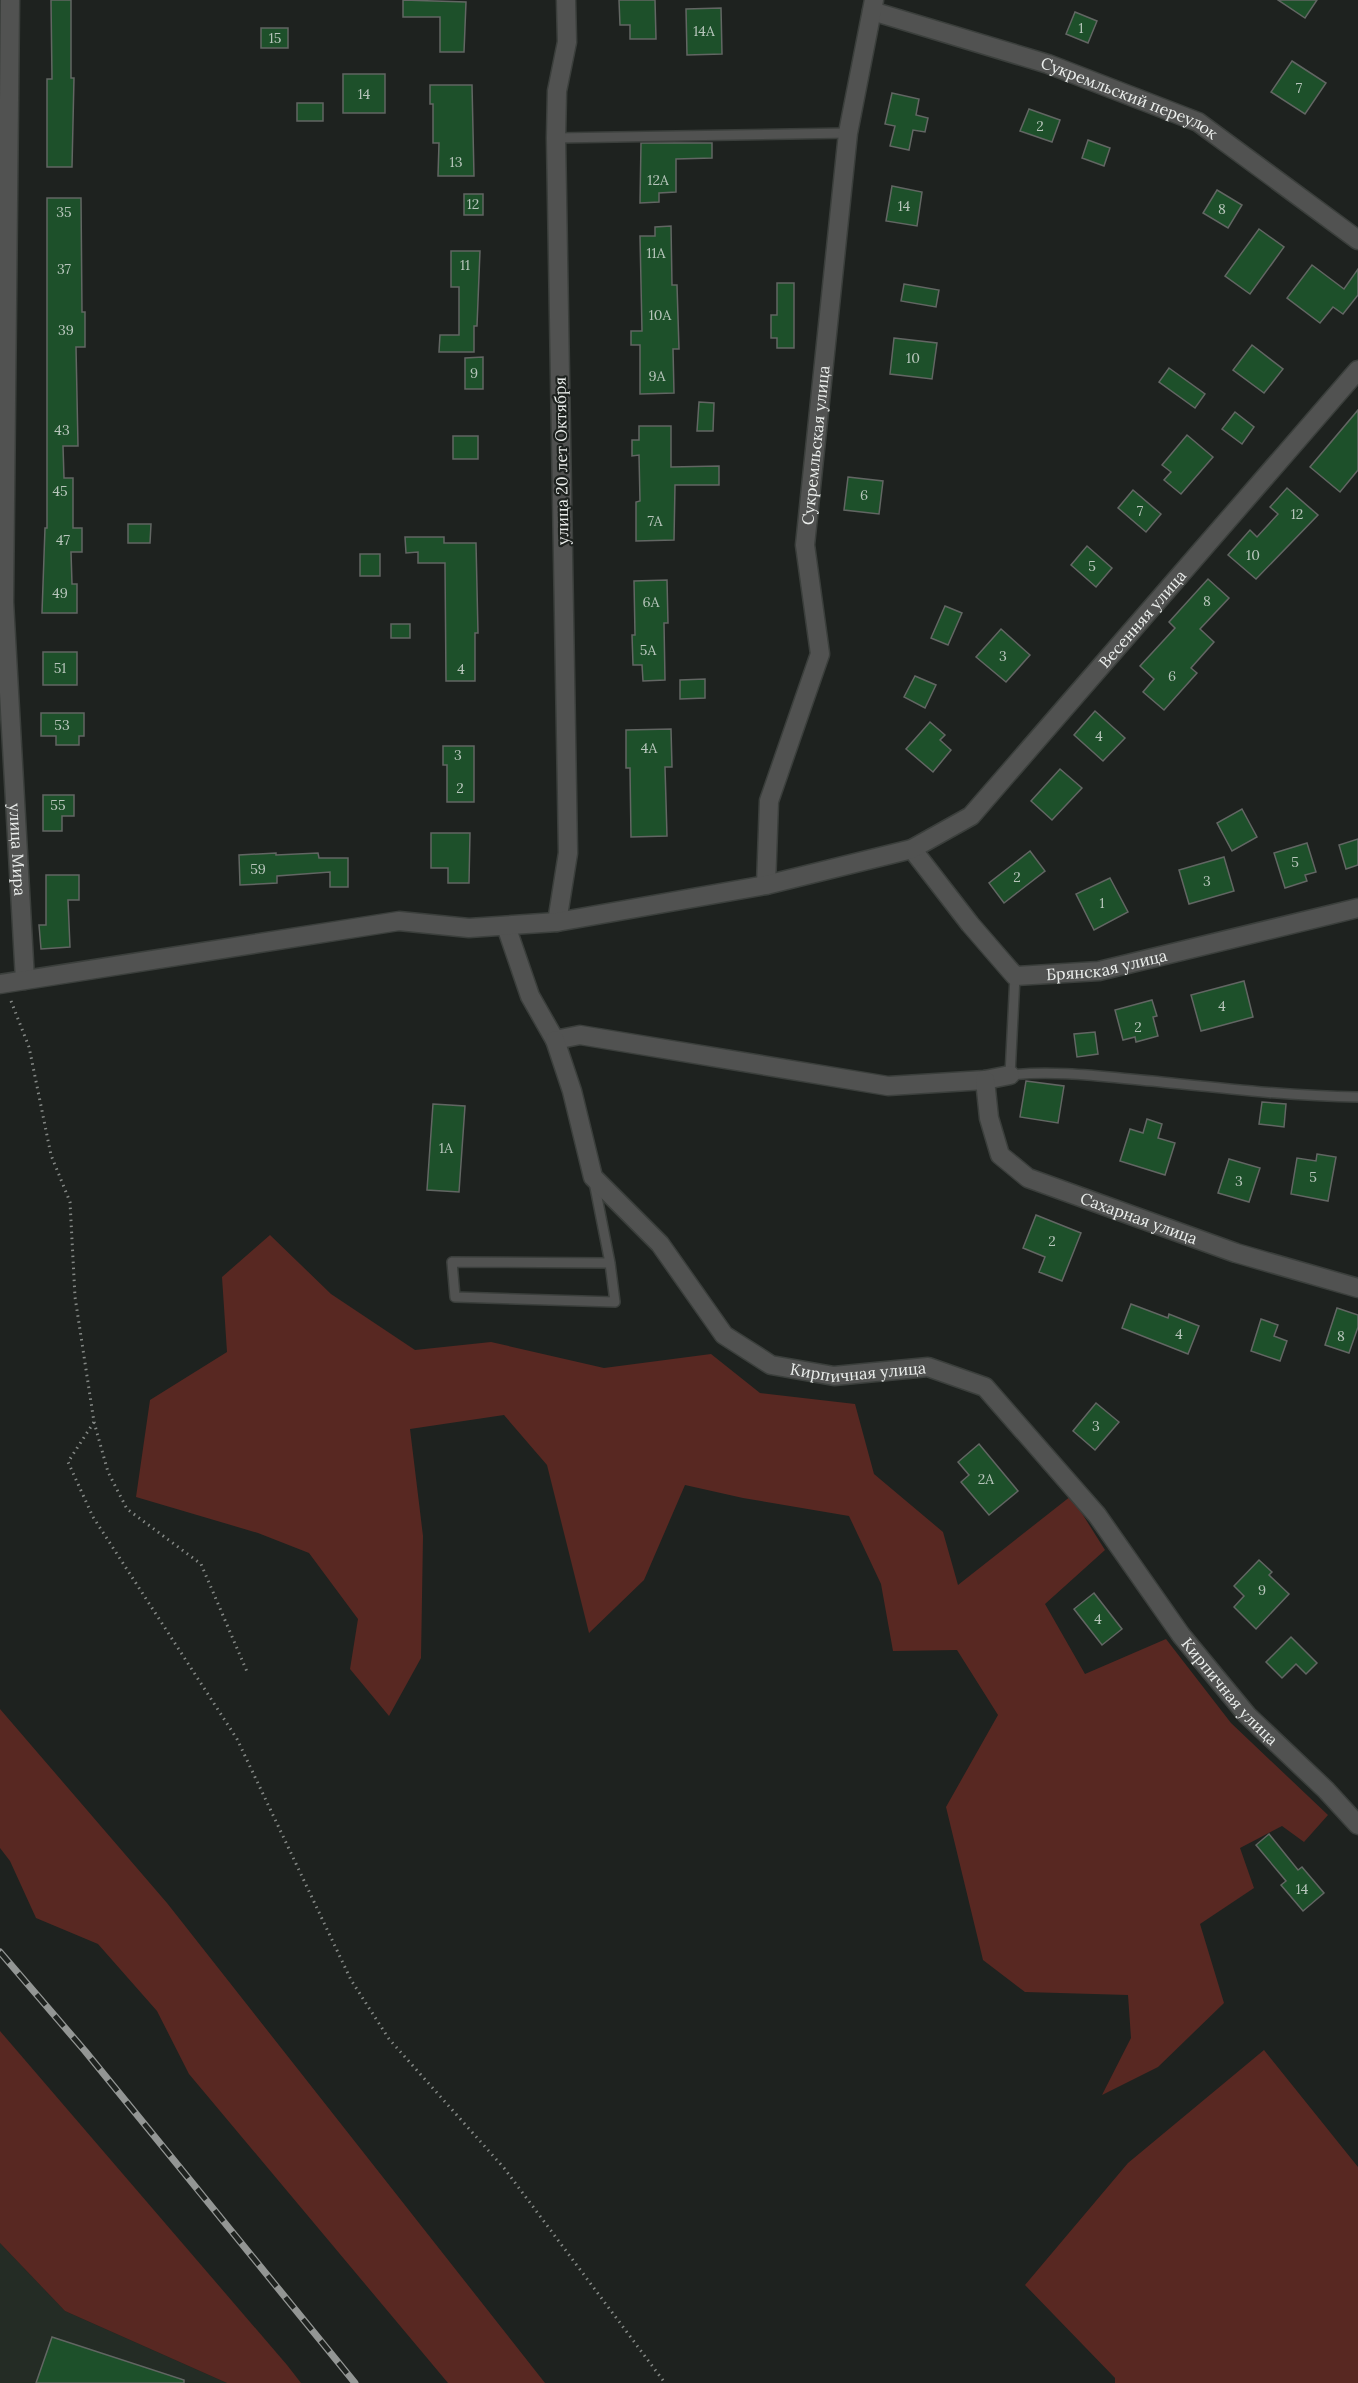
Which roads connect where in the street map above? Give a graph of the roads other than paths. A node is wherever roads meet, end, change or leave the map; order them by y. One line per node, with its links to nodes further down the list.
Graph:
1 (10, 0): 4 (street, улица Мира)
2 (566, 0): 6 (street, улица 20 лет Октября)
3 (873, 6): 5 (street, Сукремльская улица); 7 (street, Сукремльский переулок)
4 (5, 67): 15 (street, улица Мира)
5 (848, 134): 6 (lane); 10 (street, Сукремльская улица)
6 (556, 138): 12 (street, улица 20 лет Октября)
7 (1358, 240)
8 (1358, 370): 9 (street, Весенняя улица)
9 (912, 849): 10 (street, Весенняя улица); 14 (street)
10 (766, 885): 12 (street, Весенняя улица)
11 (1358, 908): 14 (street, Брянская улица)
12 (557, 922): 13 (street, Весенняя улица)
13 (506, 926): 15 (street, Весенняя улица); 17 (street)
14 (1015, 976): 18 (lane)
15 (25, 980): 16 (street, Весенняя улица)
16 (2, 984)
17 (555, 1040): 19 (street); 21 (street)
18 (1010, 1075): 19 (street); 20 (lane)
19 (985, 1080): 23 (street, Сахарная улица)
20 (1358, 1097)
21 (593, 1177): 22 (lane); 24 (street, Кирпичная улица)
22 (610, 1263): 22 (lane)
23 (1358, 1287)
24 (1358, 1825)

